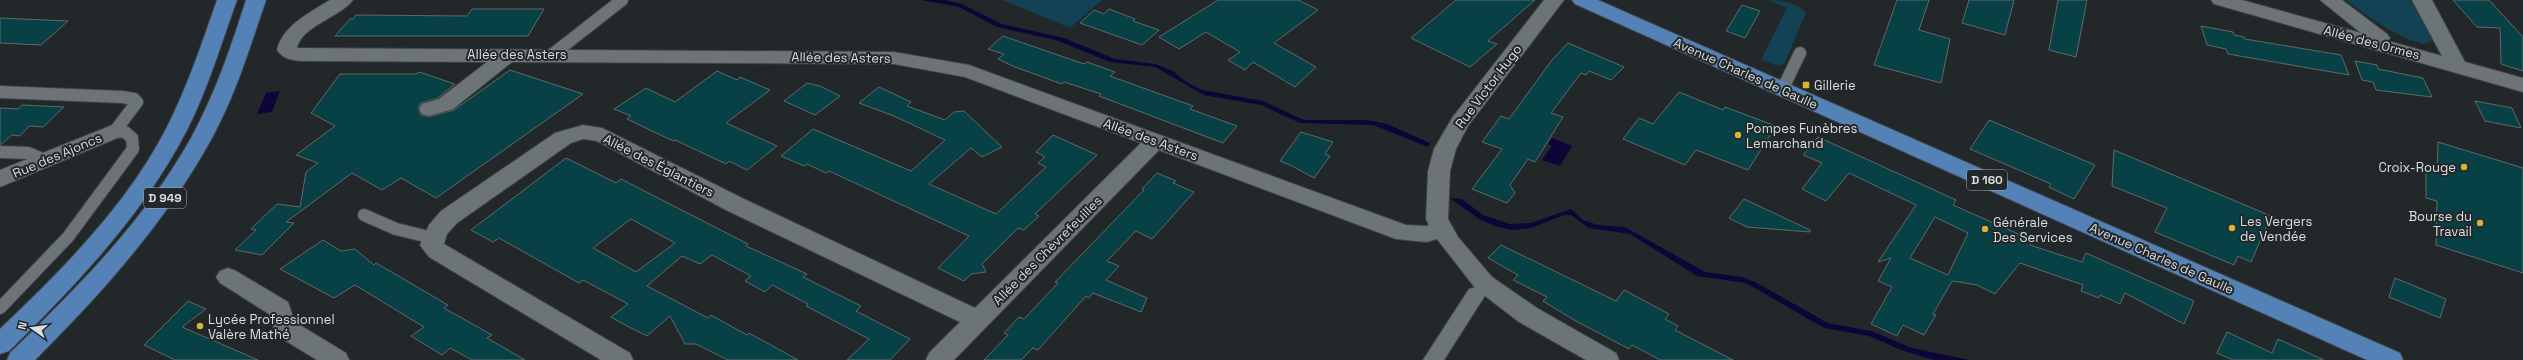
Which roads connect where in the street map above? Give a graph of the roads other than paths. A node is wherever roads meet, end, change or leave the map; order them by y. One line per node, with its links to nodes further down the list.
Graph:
1 (227, 0): 31 (main road, D 949)
2 (256, 0): 32 (main road, D 949)
3 (343, 0): 12 (street, Allée des Asters)
4 (622, 0): 13 (lane)
5 (1554, 0): 25 (street, Rue Victor Hugo)
6 (1582, 0): 16 (main road, Avenue Charles de Gaulle / D 160)
7 (2221, 0): 10 (street, Allée des Ormes)
8 (2330, 0): 10 (street)
9 (2422, 0): 14 (street)
10 (2395, 48): 14 (street, Allée des Ormes)
11 (1800, 53): 16 (lane)
12 (510, 54): 13 (street, Allée des Asters); 18 (street)
13 (553, 54): 20 (street, Allée des Asters)
14 (2456, 65): 15 (street, Allée des Ormes)
15 (2523, 85)
16 (1779, 88): 38 (main road, Avenue Charles de Gaulle / D 160)
17 (0, 92): 19 (lane)
18 (429, 109)
19 (115, 131): 22 (street, Rue des Ajoncs); 29 (lane)
20 (1156, 140): 25 (street, Allée des Asters); 30 (street, Allée des Chèvrefeuilles)
21 (0, 152): 22 (lane)
22 (45, 160): 23 (street, Rue des Ajoncs)
23 (0, 179)
24 (364, 214): 26 (lane)
25 (1442, 229): 37 (street, Rue Victor Hugo)
26 (433, 238): 30 (street, Allée des Églantiers); 34 (street)
27 (228, 277): 33 (street)
28 (1476, 294): 36 (street)
29 (0, 308)
30 (978, 320): 35 (street, Allée des Chèvrefeuilles)
31 (0, 344)
32 (19, 360)
33 (337, 360)
34 (621, 360)
35 (938, 360)
36 (1433, 360)
37 (1607, 360)
38 (2391, 360)

